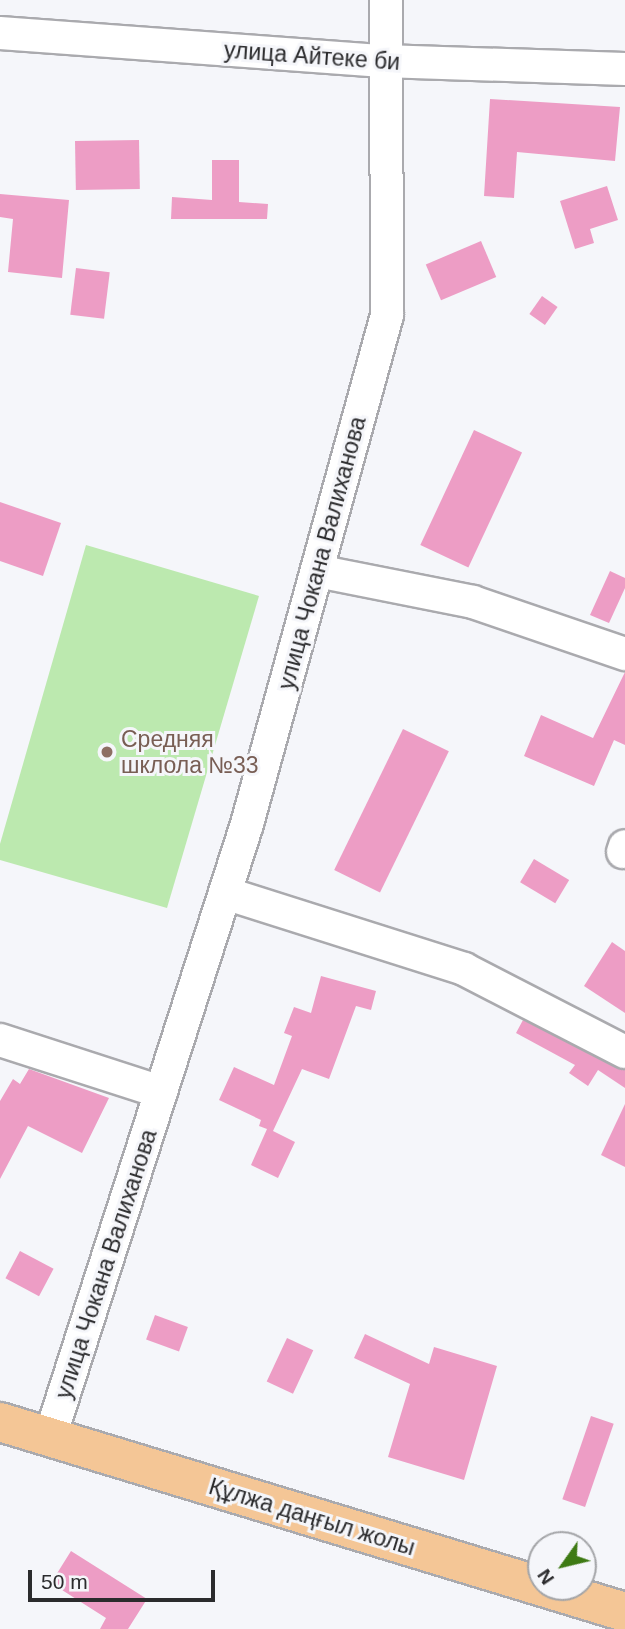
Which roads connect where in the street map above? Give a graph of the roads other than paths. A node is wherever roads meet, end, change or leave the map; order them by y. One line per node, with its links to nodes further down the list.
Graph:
1 (386, 0): 3 (street, улица Чокана Валиханова)
2 (0, 33): 3 (street, улица Айтеке би)
3 (383, 61): 4 (street, улица Айтеке би); 5 (street, улица Чокана Валиханова)
4 (625, 69)
5 (317, 571): 6 (street); 7 (street, улица Чокана Валиханова)
6 (625, 654)
7 (225, 893): 9 (street); 10 (street, улица Чокана Валиханова)
8 (0, 1040): 10 (street)
9 (625, 1052)
10 (161, 1092): 12 (street, улица Чокана Валиханова)
11 (0, 1422): 12 (main road, Құлжа даңғыл жолы)
12 (50, 1437): 13 (main road, Құлжа даңғыл жолы)
13 (625, 1612)

